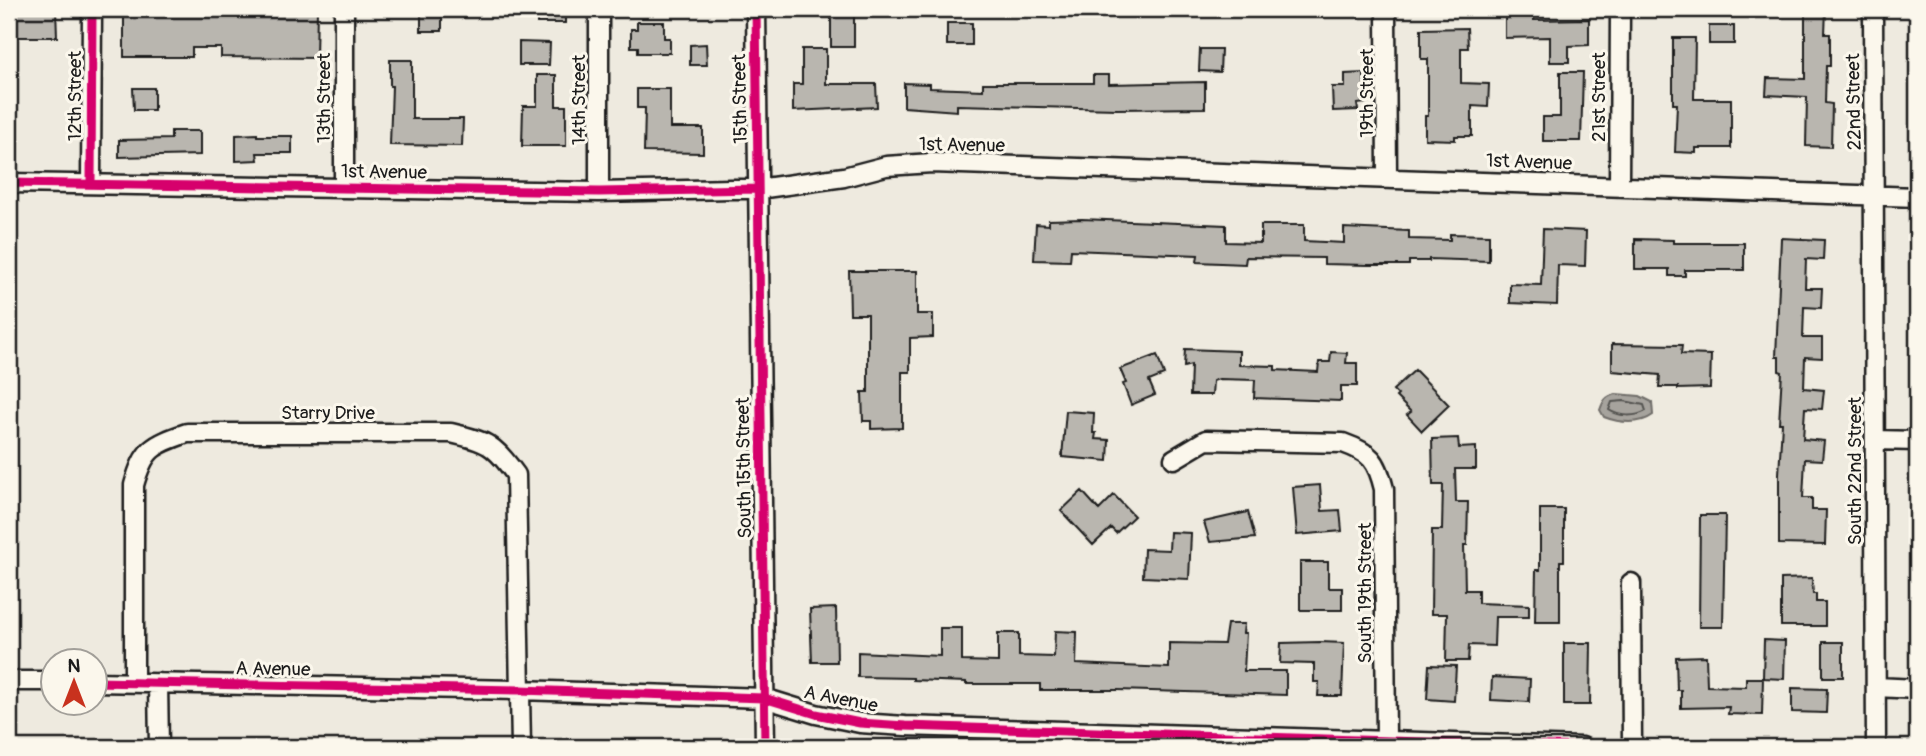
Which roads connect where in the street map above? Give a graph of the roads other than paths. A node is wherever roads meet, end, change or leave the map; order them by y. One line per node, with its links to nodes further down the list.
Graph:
1 (92, 9): 10 (street, 12th Street)
2 (344, 9): 12 (street, 13th Street)
3 (599, 9): 14 (street, 14th Street)
4 (756, 9): 13 (street, 15th Street)
5 (1386, 9): 8 (street, 19th Street)
6 (1620, 9): 11 (street, 21st Street)
7 (1873, 9): 15 (street, 22nd Street)
8 (1387, 178): 11 (street, 1st Avenue); 13 (street, 1st Avenue)
9 (9, 183): 10 (street, 1st Avenue)
10 (91, 183): 12 (street, 1st Avenue)
11 (1619, 185): 15 (street, 1st Avenue)
12 (344, 188): 14 (street, 1st Avenue)
13 (758, 189): 14 (street, 1st Avenue); 29 (street, South 15th Street)
14 (599, 192)
15 (1874, 195): 16 (street, 1st Avenue); 17 (street, South 22nd Street)
16 (1917, 197)
17 (1875, 440): 18 (street); 26 (street, South 22nd Street)
18 (1917, 442)
19 (1174, 459): 30 (street, South 19th Street)
20 (1631, 583): 35 (street)
21 (9, 681): 22 (street)
22 (38, 681)
23 (108, 682): 24 (street, A Avenue)
24 (134, 682): 25 (street, A Avenue); 28 (street, Starry Drive)
25 (159, 683): 28 (street, A Avenue); 31 (street)
26 (1876, 687): 27 (street); 36 (street, South 22nd Street)
27 (1917, 689)
28 (520, 690): 29 (street, A Avenue); 32 (street, Starry Drive)
29 (764, 698): 30 (street, A Avenue); 33 (street, South 15th Street)
30 (1385, 741): 34 (street, A Avenue)
31 (159, 747)
32 (521, 747)
33 (765, 747)
34 (1582, 747)
35 (1632, 747)
36 (1876, 747)

